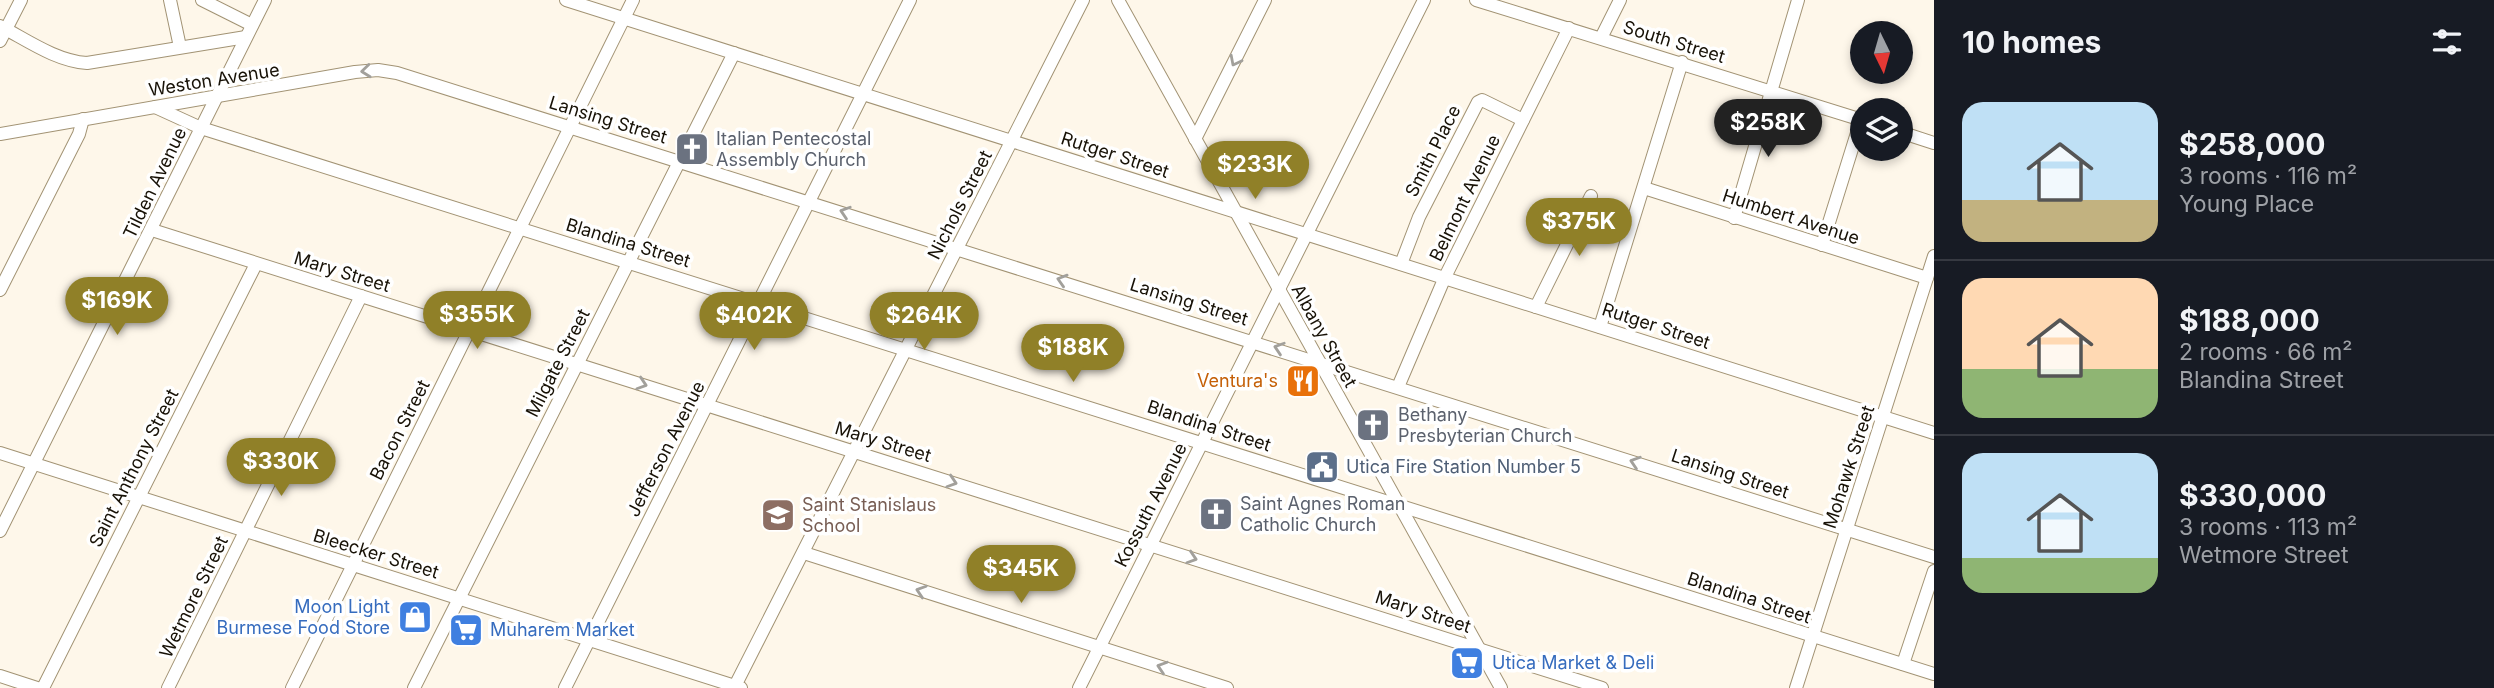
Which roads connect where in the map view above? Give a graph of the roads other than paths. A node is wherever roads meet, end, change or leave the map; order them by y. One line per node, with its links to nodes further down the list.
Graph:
1 (21, 0): 18 (street)
2 (170, 0): 20 (street)
3 (202, 0): 17 (street)
4 (265, 0): 17 (street, Tilden Avenue)
5 (566, 0): 15 (street, Rutger Street)
6 (633, 0): 15 (street, Bacon Street)
7 (910, 0): 25 (street, Jefferson Avenue)
8 (1083, 0): 36 (street, Nichols Street)
9 (1118, 0): 35 (street, Albany Street)
10 (1265, 0): 35 (street, one-way to 35)
11 (1424, 0): 47 (street, Kossuth Avenue)
12 (1476, 0): 16 (street, South Street)
13 (1620, 0): 19 (street)
14 (1798, 0): 24 (street)
15 (624, 18): 21 (street, Rutger Street); 31 (street, Bacon Street)
16 (1569, 28): 19 (street, South Street); 30 (street, Belmont Avenue)
17 (250, 31): 20 (street); 26 (street, Tilden Avenue)
18 (2, 32): 20 (street)
19 (1601, 38): 22 (street, South Street)
20 (180, 47)
21 (734, 54): 25 (street, Rutger Street); 39 (street, Milgate Street)
22 (1682, 62): 24 (street, South Street); 40 (street)
23 (433, 84): 26 (street, Weston Avenue, one-way to 26); 31 (street, Lansing Street)
24 (1771, 92): 28 (street, South Street); 44 (street)
25 (865, 94): 36 (street, Rutger Street); 42 (street, Jefferson Avenue)
26 (216, 98): 27 (street, Weston Avenue); 32 (street, Tilden Avenue)
27 (155, 107): 29 (street, Weston Avenue); 32 (street, Blandina Street)
28 (1850, 116)
29 (83, 119): 33 (street, Weston Avenue); 56 (street)
30 (1523, 120): 53 (street, Smith Place); 54 (street, Belmont Avenue)
31 (571, 127): 39 (street, Lansing Street); 45 (street, Bacon Street)
32 (201, 128): 45 (street, Blandina Street); 46 (street, Tilden Avenue)
33 (0, 134)
34 (1913, 136): 37 (street)
35 (1195, 139): 43 (street, Albany Street)
36 (1012, 141): 43 (street, Rutger Street); 49 (street, Nichols Street)
37 (1934, 143)
38 (1850, 158): 48 (street)
39 (680, 160): 42 (street, Lansing Street); 51 (street, Milgate Street)
40 (1644, 188): 44 (street, Humbert Avenue); 61 (street)
41 (1591, 196): 60 (street)
42 (811, 201): 49 (street, Lansing Street, one-way to 42); 59 (street, Jefferson Avenue)
43 (1236, 212): 47 (street, Rutger Street); 57 (street, Albany Street)
44 (1734, 218): 48 (street, Humbert Avenue)
45 (521, 228): 51 (street, Blandina Street); 62 (street, Bacon Street)
46 (152, 230): 52 (street, Mary Street); 74 (street, Tilden Avenue)
47 (1307, 234): 53 (street, Rutger Street); 57 (street, Kossuth Avenue)
48 (1822, 246): 55 (street, Humbert Avenue)
49 (958, 248): 63 (street, Lansing Street, one-way to 49); 64 (street, Nichols Street)
50 (1934, 256): 55 (street, Mohawk Street)
51 (628, 262): 59 (street, Blandina Street); 66 (street, Milgate Street)
52 (256, 264): 58 (street, Mary Street); 75 (street, Saint Anthony Street)
53 (1401, 264): 54 (street, Rutger Street)
54 (1445, 277): 60 (street, Rutger Street); 67 (street, Belmont Avenue)
55 (1927, 278): 69 (street, Mohawk Street)
56 (0, 289)
57 (1279, 291): 63 (street, Kossuth Avenue); 65 (street, Albany Street)
58 (361, 296): 62 (street, Mary Street); 79 (street, Wetmore Street)
59 (760, 303): 64 (street, Blandina Street); 68 (street, Jefferson Avenue)
60 (1536, 307): 61 (street, Rutger Street)
61 (1601, 327): 69 (street, Rutger Street)
62 (469, 330): 66 (street, Mary Street); 83 (street, Bacon Street)
63 (1254, 341): 65 (street, Lansing Street, one-way to 63); 71 (street, Kossuth Avenue)
64 (906, 350): 71 (street, Blandina Street); 72 (street, Nichols Street)
65 (1317, 361): 67 (street, Lansing Street); 76 (street, Albany Street)
66 (577, 364): 68 (street, Mary Street, one-way to 68); 85 (street, Milgate Street)
67 (1398, 387): 77 (street, Lansing Street, one-way to 67)
68 (708, 405): 72 (street, Mary Street); 87 (street, Jefferson Avenue)
69 (1884, 416): 70 (street, Rutger Street); 77 (street, Mohawk Street)
70 (1934, 433)
71 (1202, 443): 76 (street, Blandina Street); 80 (street, Kossuth Avenue)
72 (856, 452): 80 (street, Mary Street, one-way to 80); 81 (street, Nichols Street)
73 (0, 453): 74 (street, Bleecker Street)
74 (34, 465): 75 (street, Bleecker Street); 78 (street, Tilden Avenue)
75 (138, 497): 79 (street, Bleecker Street); 95 (street, Saint Anthony Street)
76 (1398, 506): 86 (street, Blandina Street); 89 (street, Albany Street)
77 (1848, 529): 82 (street, Lansing Street); 86 (street, Mohawk Street)
78 (0, 531)
79 (246, 532): 83 (street, Bleecker Street); 96 (street, Wetmore Street)
80 (1150, 545): 88 (street, Kossuth Avenue); 89 (street, Mary Street, one-way to 89)
81 (804, 553): 88 (street, one-way to 81); 93 (street, Nichols Street)
82 (1934, 557)
83 (352, 565): 85 (street, Bleecker Street); 97 (street, Bacon Street)
84 (1934, 571): 90 (street)
85 (458, 598): 87 (street, Bleecker Street); 98 (street, Milgate Street)
86 (1813, 636): 90 (street, Blandina Street); 104 (street, Mohawk Street)
87 (589, 640): 93 (street, Bleecker Street); 99 (street, Jefferson Avenue)
88 (1100, 648): 100 (street, Kossuth Avenue); 101 (street, one-way to 88)
89 (1480, 649): 102 (street, Albany Street); 103 (street, Mary Street)
90 (1903, 664): 91 (street, Blandina Street)
91 (1934, 674)
92 (0, 676): 94 (street)
93 (737, 687)
94 (37, 688)
95 (43, 688)
96 (168, 688)
97 (292, 688)
98 (414, 688)
99 (565, 688)
100 (1079, 688)
101 (1227, 688)
102 (1501, 688)
103 (1602, 688)
104 (1796, 688)

